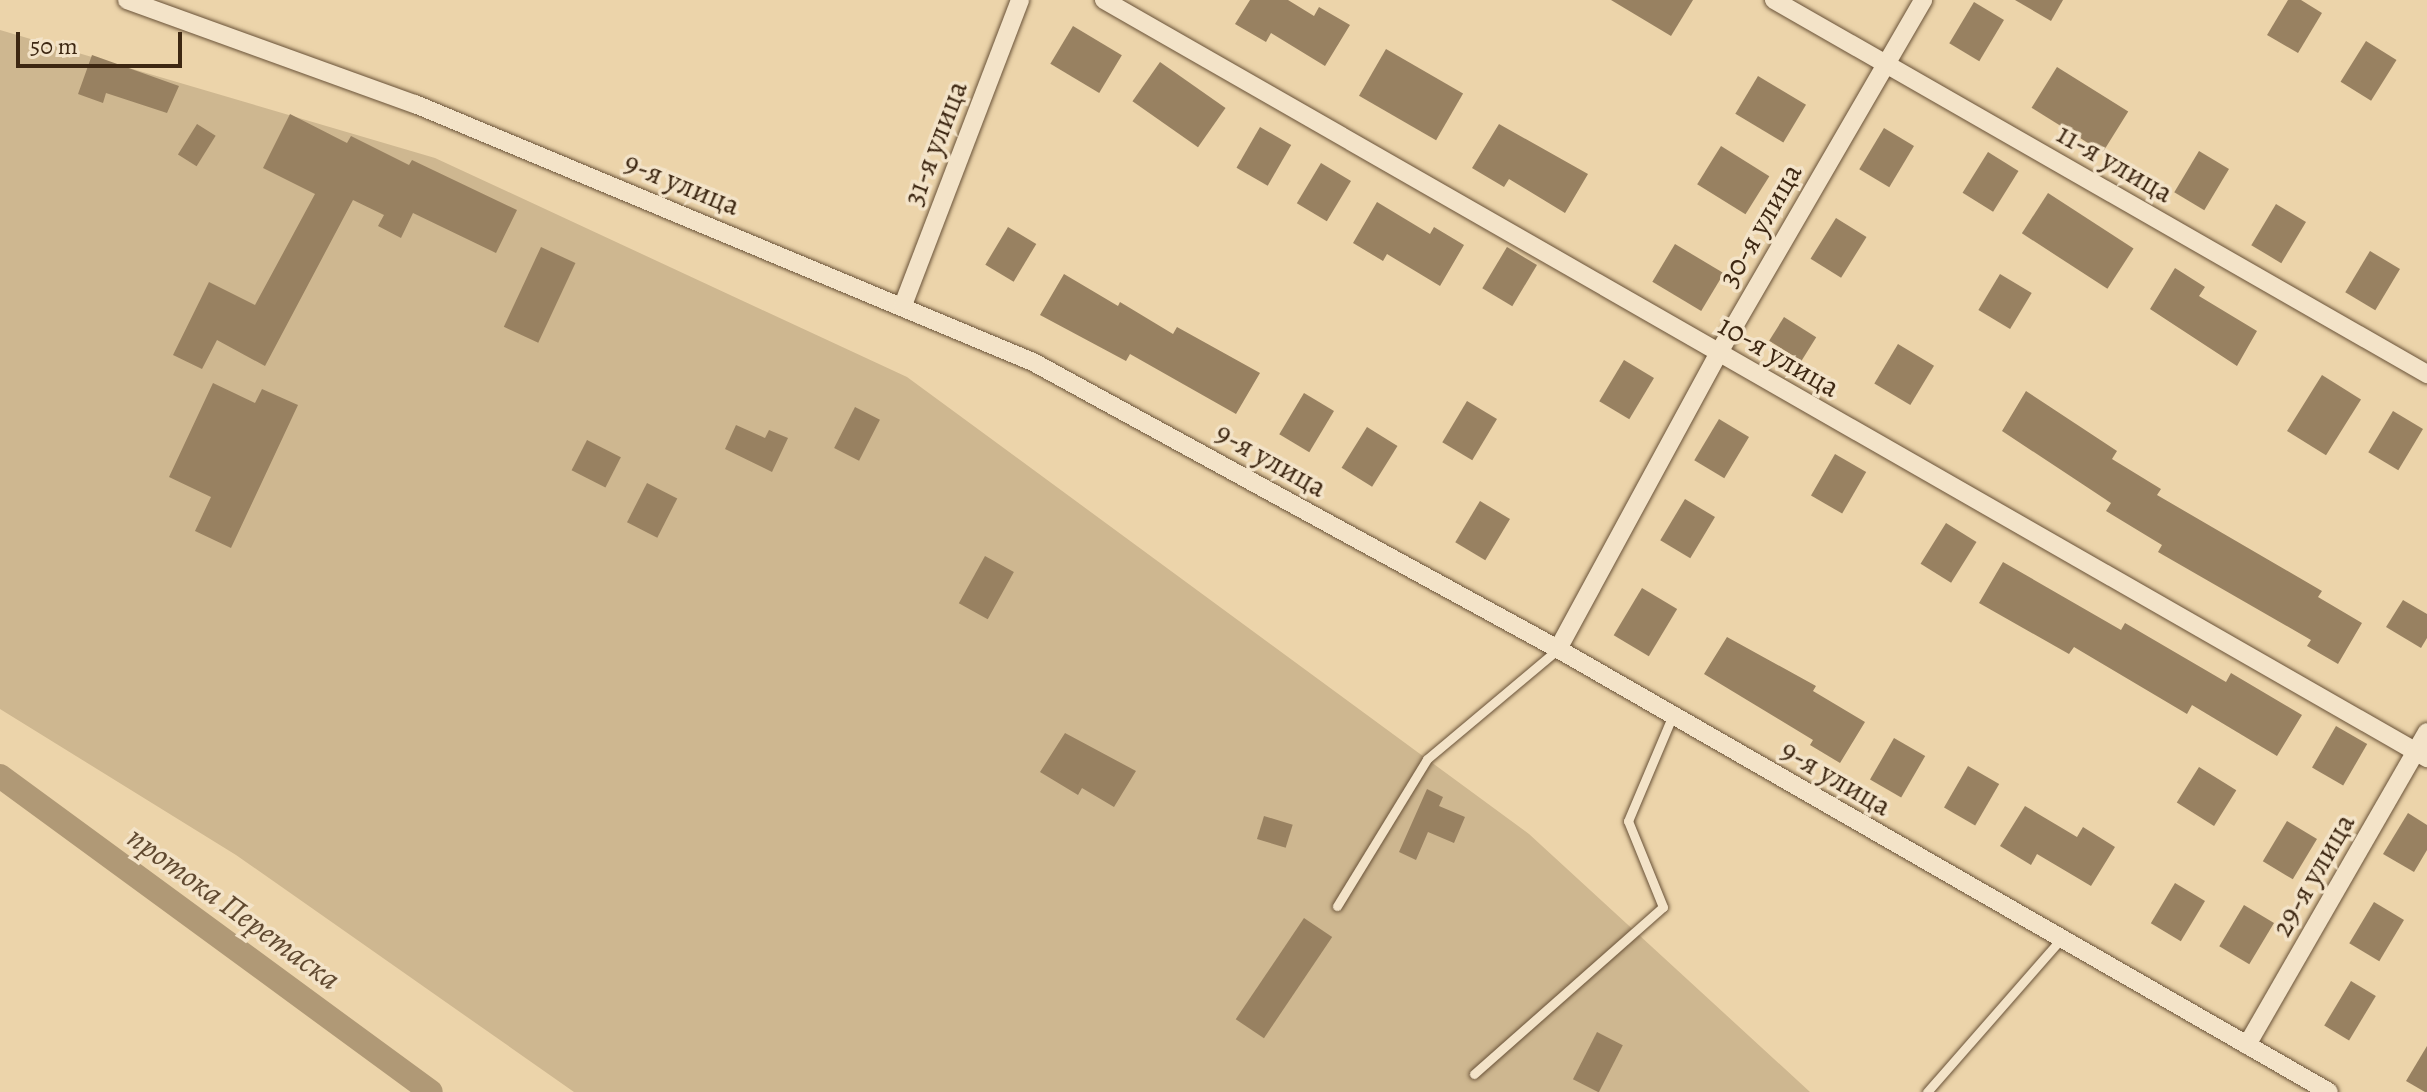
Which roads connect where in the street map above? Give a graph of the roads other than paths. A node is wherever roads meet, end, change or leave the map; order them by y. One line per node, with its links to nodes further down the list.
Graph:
1 (127, 0): 7 (street, 9-я улица)
2 (1020, 0): 7 (street, 31-я улица)
3 (1104, 0): 8 (street, 10-я улица)
4 (1774, 0): 6 (street, 11-я улица)
5 (1923, 0): 6 (street, 30-я улица)
6 (1885, 64): 8 (street, 30-я улица); 9 (street, 11-я улица)
7 (903, 305): 10 (street, 9-я улица)
8 (1718, 354): 10 (street, 30-я улица); 13 (street, 10-я улица)
9 (2427, 374)
10 (1558, 649): 11 (street, 9-я улица); 14 (lane)
11 (1672, 717): 15 (street, 9-я улица); 17 (lane)
12 (2427, 732): 13 (street, 29-я улица)
13 (2422, 755): 16 (street, 29-я улица)
14 (1337, 906)
15 (2061, 939): 16 (street, 9-я улица); 18 (lane)
16 (2247, 1045): 19 (street, 9-я улица)
17 (1474, 1074)
18 (1927, 1092)
19 (2329, 1092)

